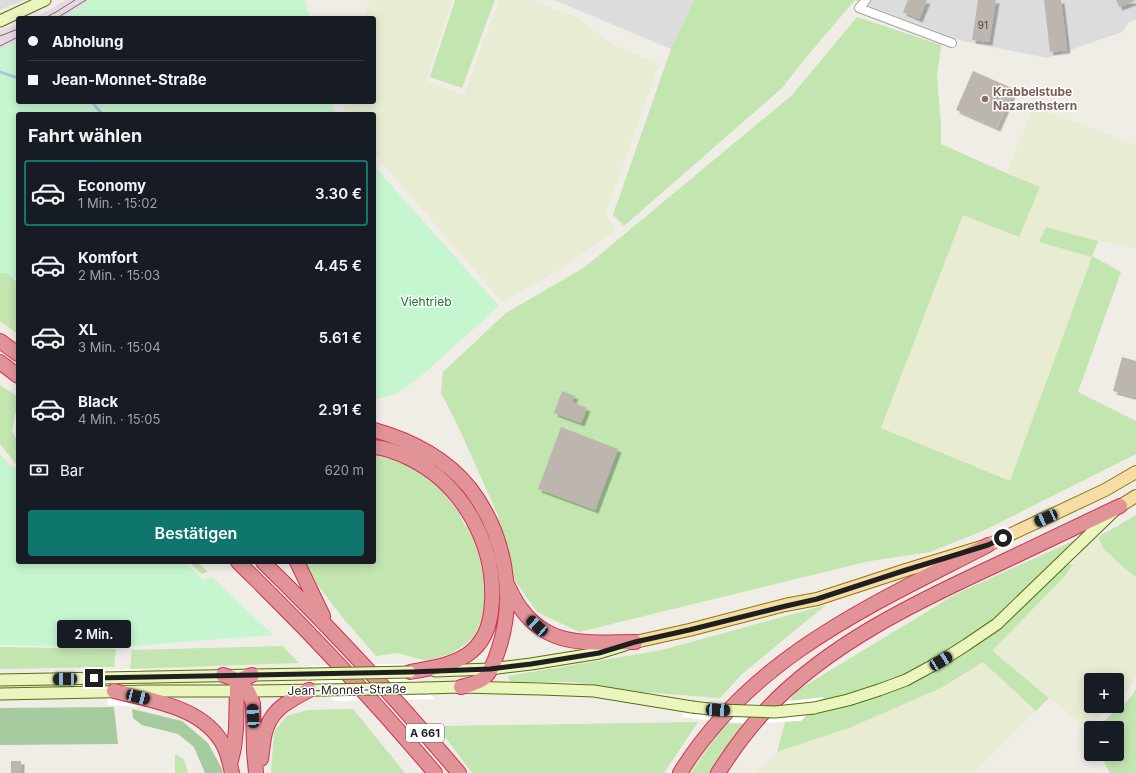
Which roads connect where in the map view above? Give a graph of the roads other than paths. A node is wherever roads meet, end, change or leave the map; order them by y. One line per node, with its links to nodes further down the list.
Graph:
1 (45, 0): 3 (main road)
2 (866, 0): 4 (street)
3 (0, 21)
4 (952, 43)
5 (0, 341): 6 (highway)
6 (16, 353)
7 (0, 362): 8 (highway)
8 (16, 374)
9 (376, 431): 18 (highway)
10 (376, 448): 22 (highway)
11 (1136, 472): 14 (main road)
12 (1136, 496): 13 (main road)
13 (1120, 506): 26 (main road, Jean-Monnet-Straße, bridge); 37 (highway)
14 (988, 545): 20 (main road); 36 (highway)
15 (240, 564): 30 (highway, A 661)
16 (265, 564): 19 (highway, A 661)
17 (298, 564): 19 (highway)
18 (506, 582): 20 (highway); 21 (highway)
19 (328, 627): 35 (highway, A 661)
20 (635, 642): 21 (main road, Jean-Monnet-Straße)
21 (490, 669): 22 (main road, Jean-Monnet-Straße); 26 (highway)
22 (410, 672): 25 (main road, Jean-Monnet-Straße, bridge)
23 (223, 675): 24 (main road); 25 (highway)
24 (0, 680)
25 (244, 685): 27 (main road, Jean-Monnet-Straße); 28 (main road, Jean-Monnet-Straße); 31 (highway); 32 (highway)
26 (461, 687): 27 (main road, Jean-Monnet-Straße, bridge)
27 (309, 690): 32 (highway)
28 (114, 691): 29 (main road, Jean-Monnet-Straße); 31 (highway)
29 (0, 694)
30 (419, 754): 33 (highway); 34 (highway, A 661)
31 (231, 768)
32 (257, 773)
33 (426, 773)
34 (434, 773)
35 (459, 773)
36 (680, 773)
37 (718, 773)

